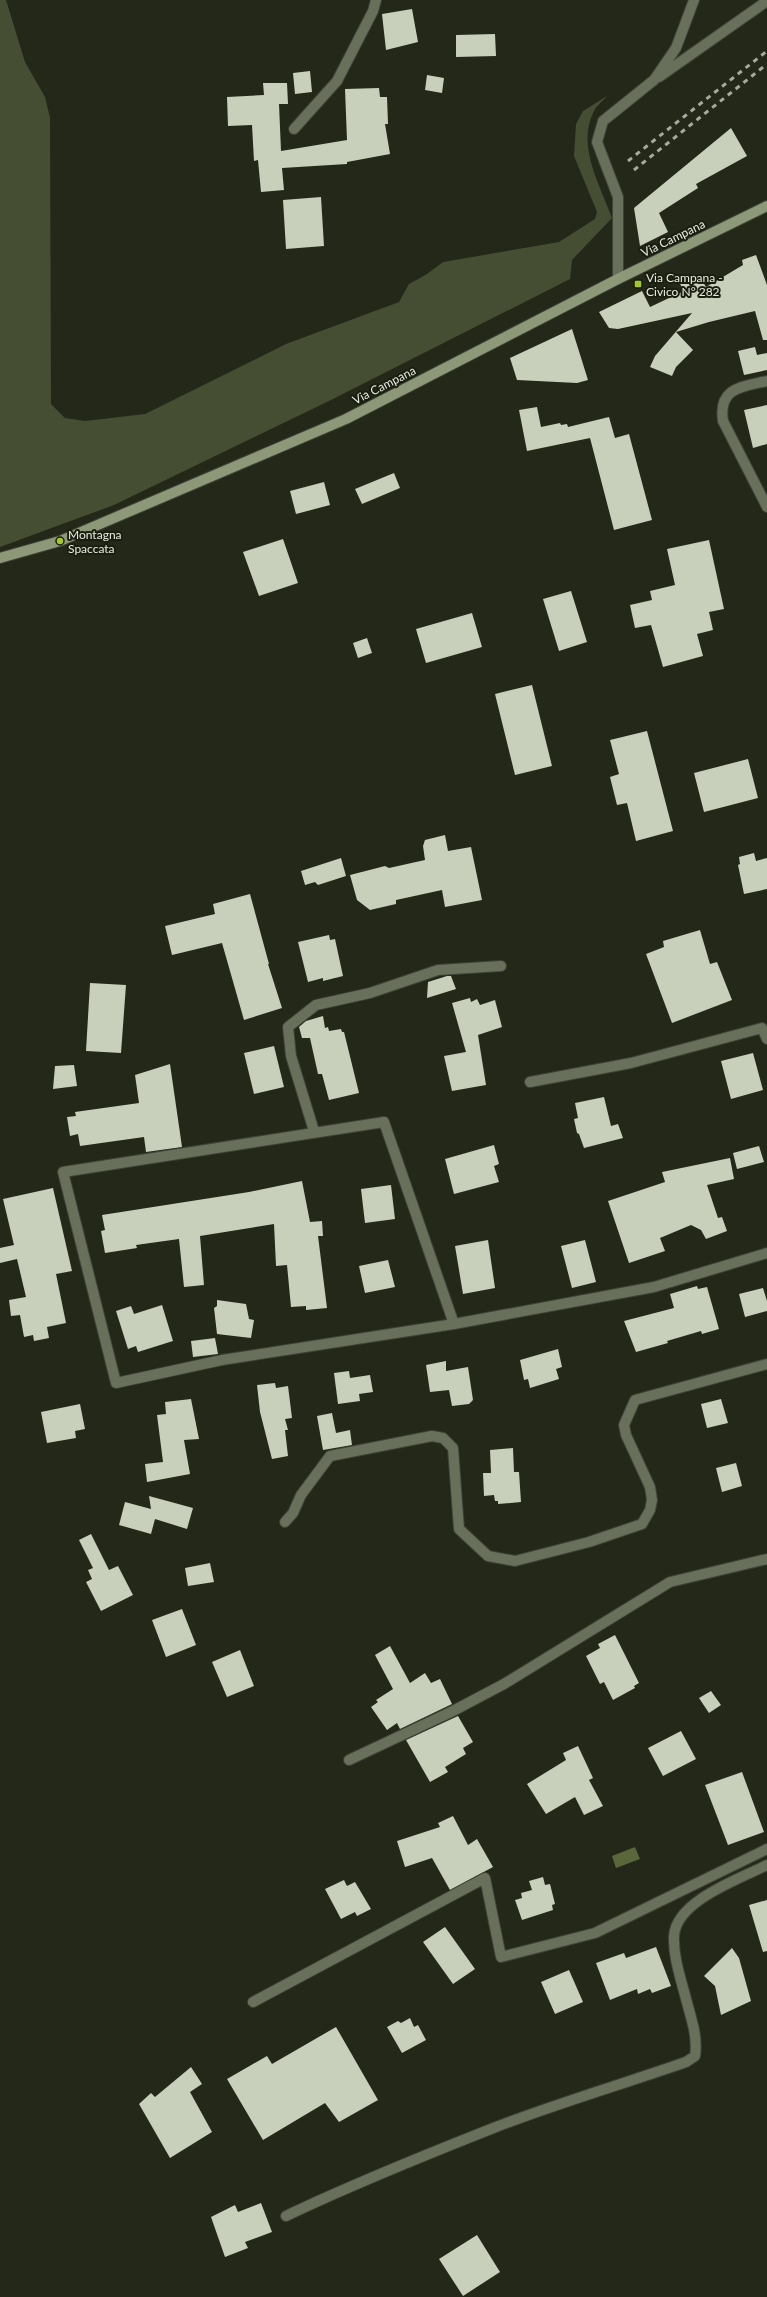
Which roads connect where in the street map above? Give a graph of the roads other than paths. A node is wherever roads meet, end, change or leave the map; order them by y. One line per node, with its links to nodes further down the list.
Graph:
1 (376, 0): 5 (street)
2 (694, 0): 4 (street)
3 (767, 1): 4 (street)
4 (654, 80): 7 (street)
5 (294, 129)
6 (767, 206): 7 (main road, Via Campana)
7 (618, 279): 10 (main road, Via Campana)
8 (767, 381): 9 (street)
9 (767, 507)
10 (0, 558)
11 (500, 966): 14 (street)
12 (767, 1039): 13 (street)
13 (530, 1082)
14 (314, 1131): 16 (street); 16 (street)
15 (767, 1253): 16 (street)
16 (454, 1324)
17 (767, 1364): 18 (street)
18 (285, 1522)
19 (767, 1559): 20 (street)
20 (349, 1760)
21 (767, 1848): 23 (street)
22 (767, 1865): 24 (street)
23 (253, 2002)
24 (286, 2216)

